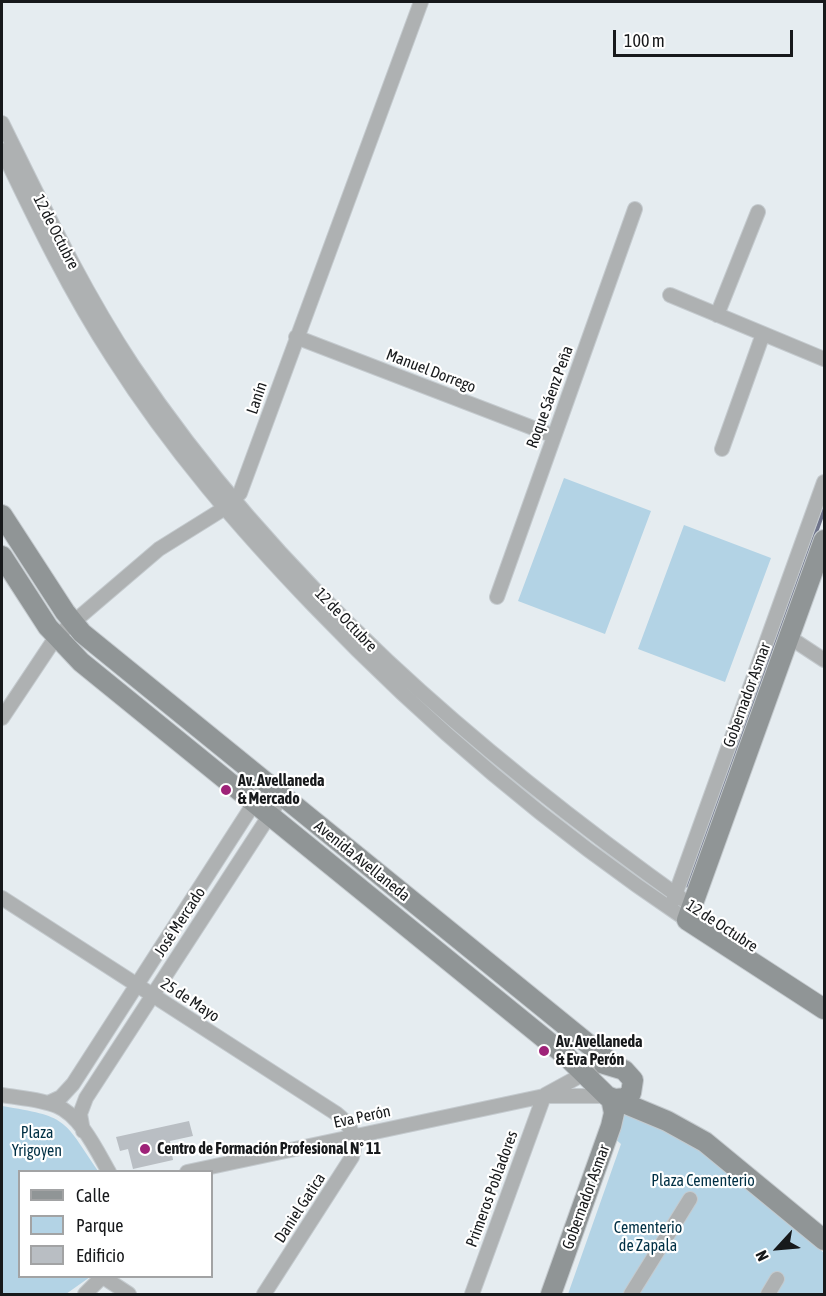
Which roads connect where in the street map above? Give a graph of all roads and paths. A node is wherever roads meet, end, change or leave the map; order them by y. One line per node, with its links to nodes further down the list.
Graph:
1 (421, 2): 9 (street, Lanín)
2 (2, 123): 14 (street, 12 de Octubre)
3 (2, 150): 14 (street, 12 de Octubre)
4 (635, 209): 11 (street, Roque Sáenz Peña)
5 (758, 212): 7 (street)
6 (670, 295): 7 (street)
7 (717, 315): 8 (street)
8 (763, 334): 10 (street); 12 (street)
9 (296, 338): 11 (street, Manuel Dorrego); 14 (street, Lanín)
10 (825, 359)
11 (554, 436): 18 (street, Roque Sáenz Peña)
12 (722, 449)
13 (825, 482): 28 (street, Gobernador Asmar)
14 (230, 504): 19 (street); 28 (street, 12 de Octubre); 30 (street, 12 de Octubre)
15 (2, 515): 19 (street, Avenida Avellaneda)
16 (825, 540): 21 (street, Gobernador Asmar)
17 (2, 556): 20 (street, Avenida Avellaneda)
18 (497, 597)
19 (73, 623): 20 (street); 24 (street, Avenida Avellaneda)
20 (56, 637): 23 (street); 26 (street, Avenida Avellaneda)
21 (789, 637): 22 (street); 31 (street, Gobernador Asmar)
22 (825, 660)
23 (2, 718)
24 (267, 783): 25 (street, Avenida Avellaneda); 26 (street, José Mercado)
25 (282, 796): 27 (street, José Mercado); 36 (street, Avenida Avellaneda)
26 (254, 803): 27 (street, Avenida Avellaneda); 32 (street, José Mercado)
27 (270, 815): 34 (street, José Mercado); 36 (street, Avenida Avellaneda)
28 (675, 894): 30 (street, Gobernador Asmar); 31 (street, 12 de Octubre)
29 (2, 898): 32 (street, 25 de Mayo)
30 (670, 908): 31 (street, 12 de Octubre)
31 (689, 913): 33 (street, 12 de Octubre); 35 (street, 12 de Octubre)
32 (137, 985): 34 (street, 25 de Mayo); 39 (street, José Mercado)
33 (825, 993)
34 (153, 995): 40 (street, José Mercado); 41 (street, 25 de Mayo)
35 (825, 1009)
36 (604, 1083): 38 (street, Eva Perón); 38 (street, Eva Perón); 45 (street, Avenida Avellaneda); 53 (street, Gobernador Asmar)
37 (2, 1095): 39 (street)
38 (544, 1096): 41 (street, Eva Perón); 52 (street, Primeros Pobladores)
39 (48, 1103): 40 (street)
40 (82, 1131): 42 (street)
41 (353, 1136): 43 (street, Eva Perón); 51 (street, Daniel Gatica)
42 (108, 1170)
43 (196, 1170)
44 (690, 1199): 54 (street)
45 (825, 1240)
46 (102, 1278): 49 (street)
47 (105, 1278): 50 (street)
48 (777, 1279): 55 (street)
49 (85, 1294)
50 (129, 1294)
51 (264, 1294)
52 (472, 1294)
53 (551, 1294)
54 (631, 1294)
55 (768, 1294)

